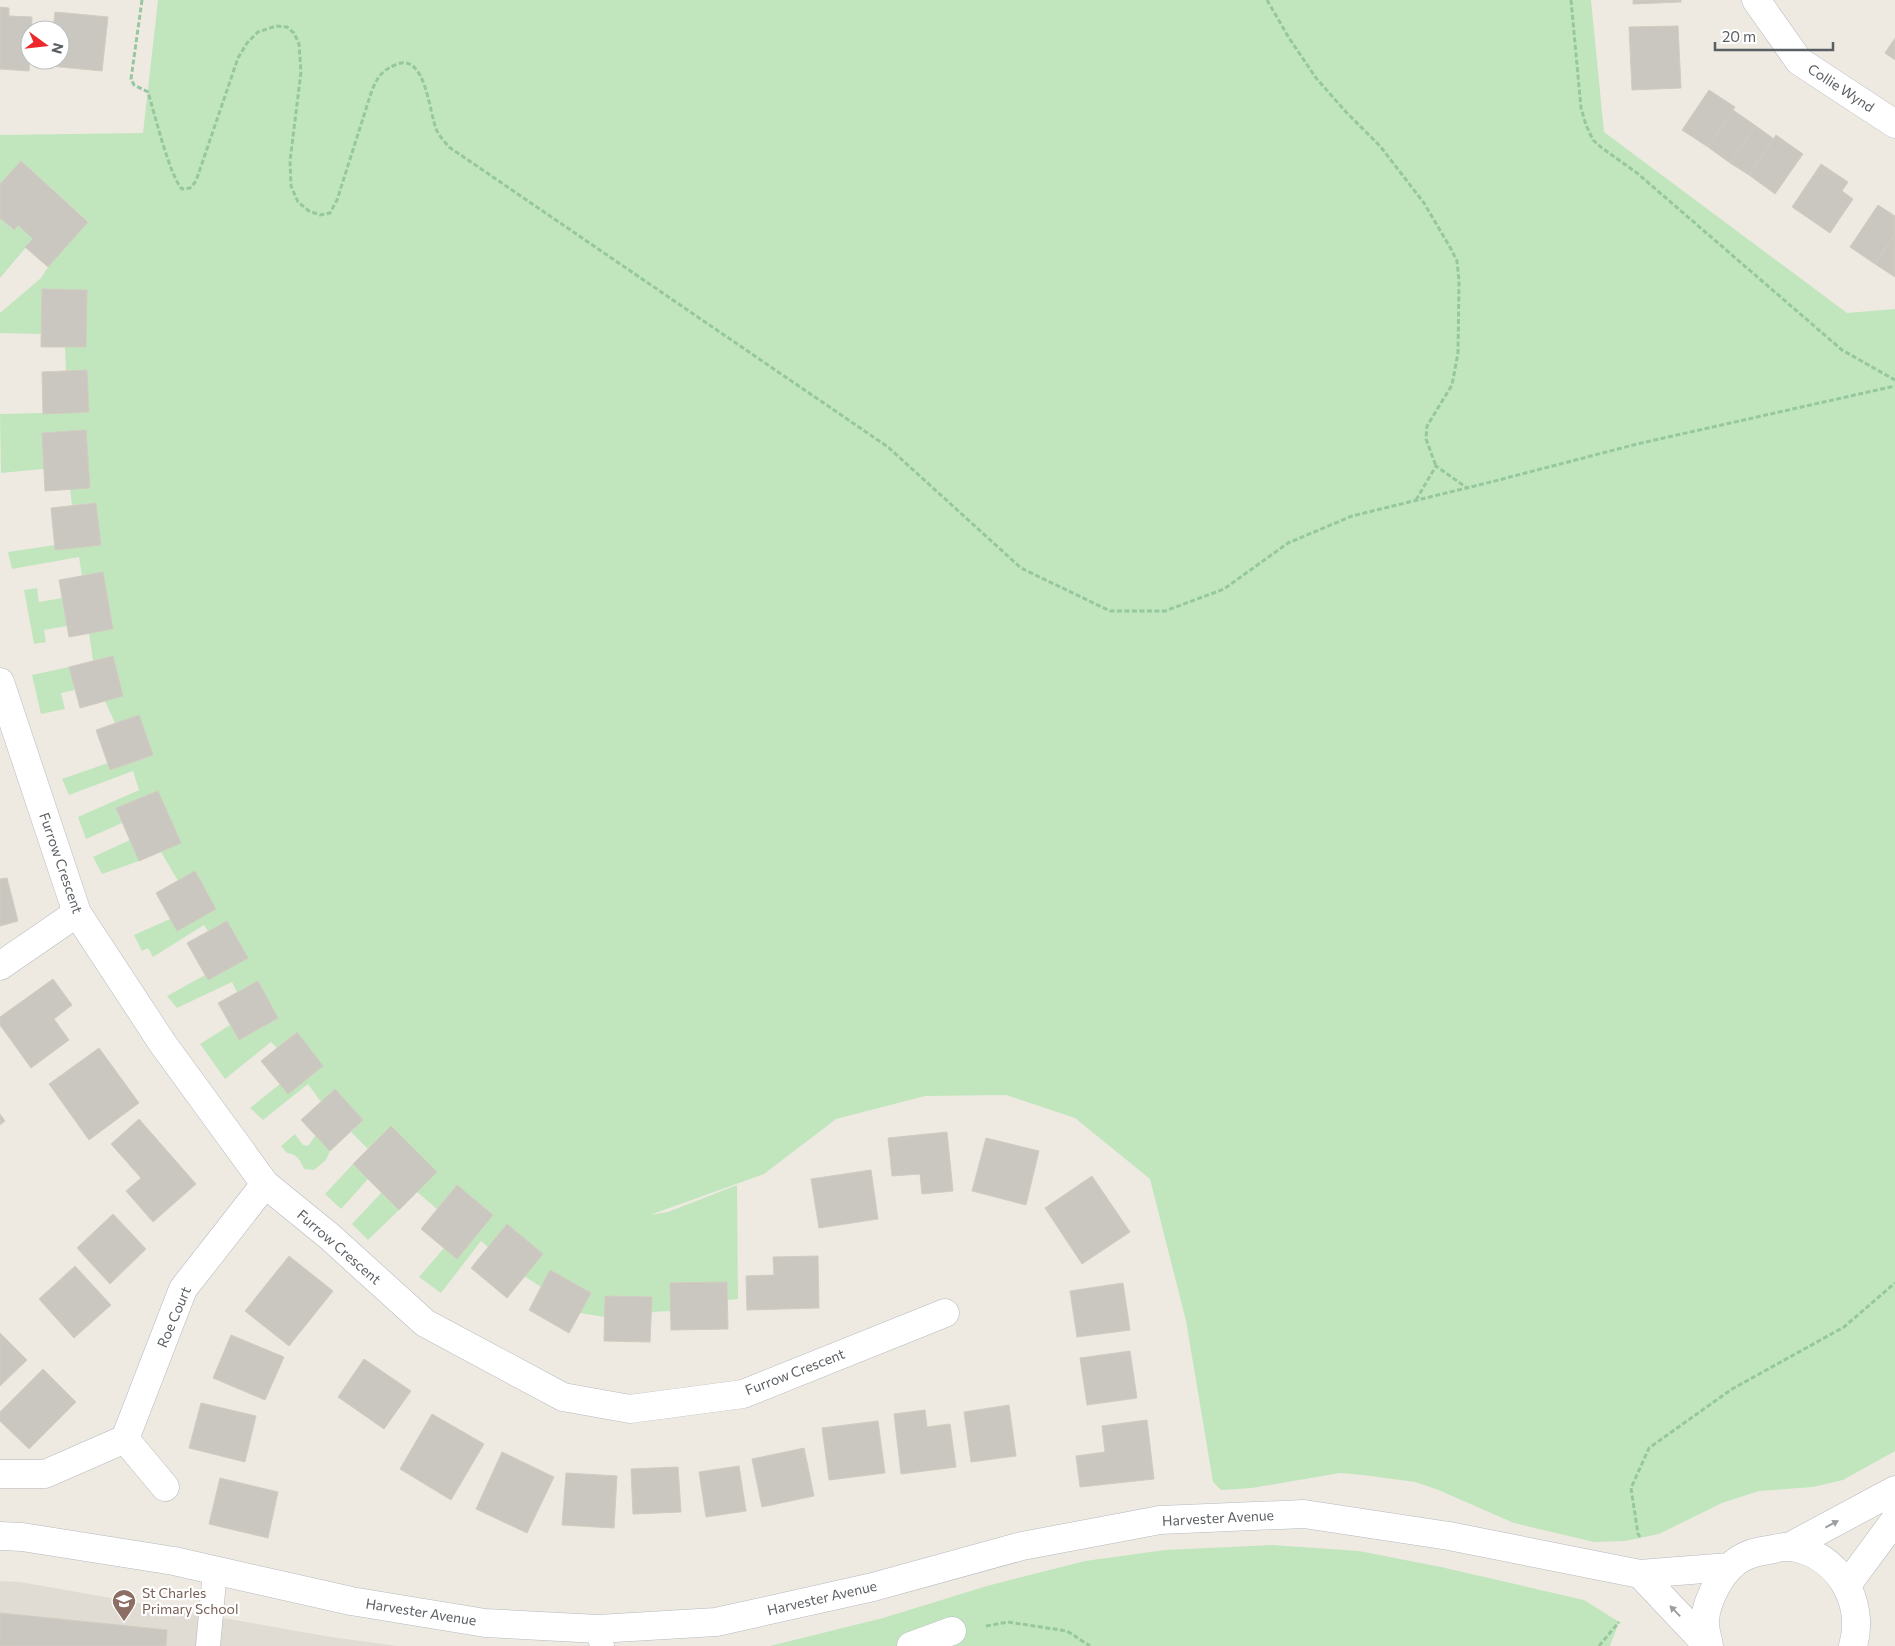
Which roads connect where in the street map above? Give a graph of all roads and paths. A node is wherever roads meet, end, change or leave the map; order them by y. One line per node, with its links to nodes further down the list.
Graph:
1 (142, 0): 10 (path)
2 (1267, 0): 8 (path)
3 (1571, 0): 6 (path)
4 (1756, 0): 5 (street, Collie Wynd)
5 (1895, 124)
6 (1895, 380)
7 (1895, 386): 9 (path)
8 (1436, 466): 9 (path); 10 (path)
9 (1467, 488): 10 (path)
10 (1415, 501)
11 (0, 682): 12 (street, Furrow Crescent)
12 (78, 914): 13 (street); 14 (street, Furrow Crescent)
13 (0, 966)
14 (265, 1184): 16 (street, Furrow Crescent); 17 (street, Roe Court)
15 (1895, 1283): 23 (path)
16 (945, 1313)
17 (125, 1439): 18 (street); 19 (street)
18 (0, 1474)
19 (165, 1487)
20 (1895, 1490): 24 (street, one-way to 20)
21 (1895, 1520): 28 (street)
22 (0, 1536): 26 (street, Harvester Avenue)
23 (1642, 1540)
24 (1789, 1547): 25 (street); 28 (street)
25 (1729, 1567): 27 (street, Harvester Avenue); 36 (street)
26 (215, 1571): 31 (street, Harvester Avenue); 32 (lane)
27 (1640, 1574): 31 (street, Harvester Avenue); 36 (street, one-way to 27)
28 (1847, 1585): 37 (street)
29 (1619, 1622): 35 (path)
30 (952, 1632): 33 (street); 34 (path)
31 (600, 1637)
32 (208, 1646)
33 (911, 1646)
34 (1090, 1646)
35 (1599, 1646)
36 (1709, 1646)
37 (1853, 1646)

